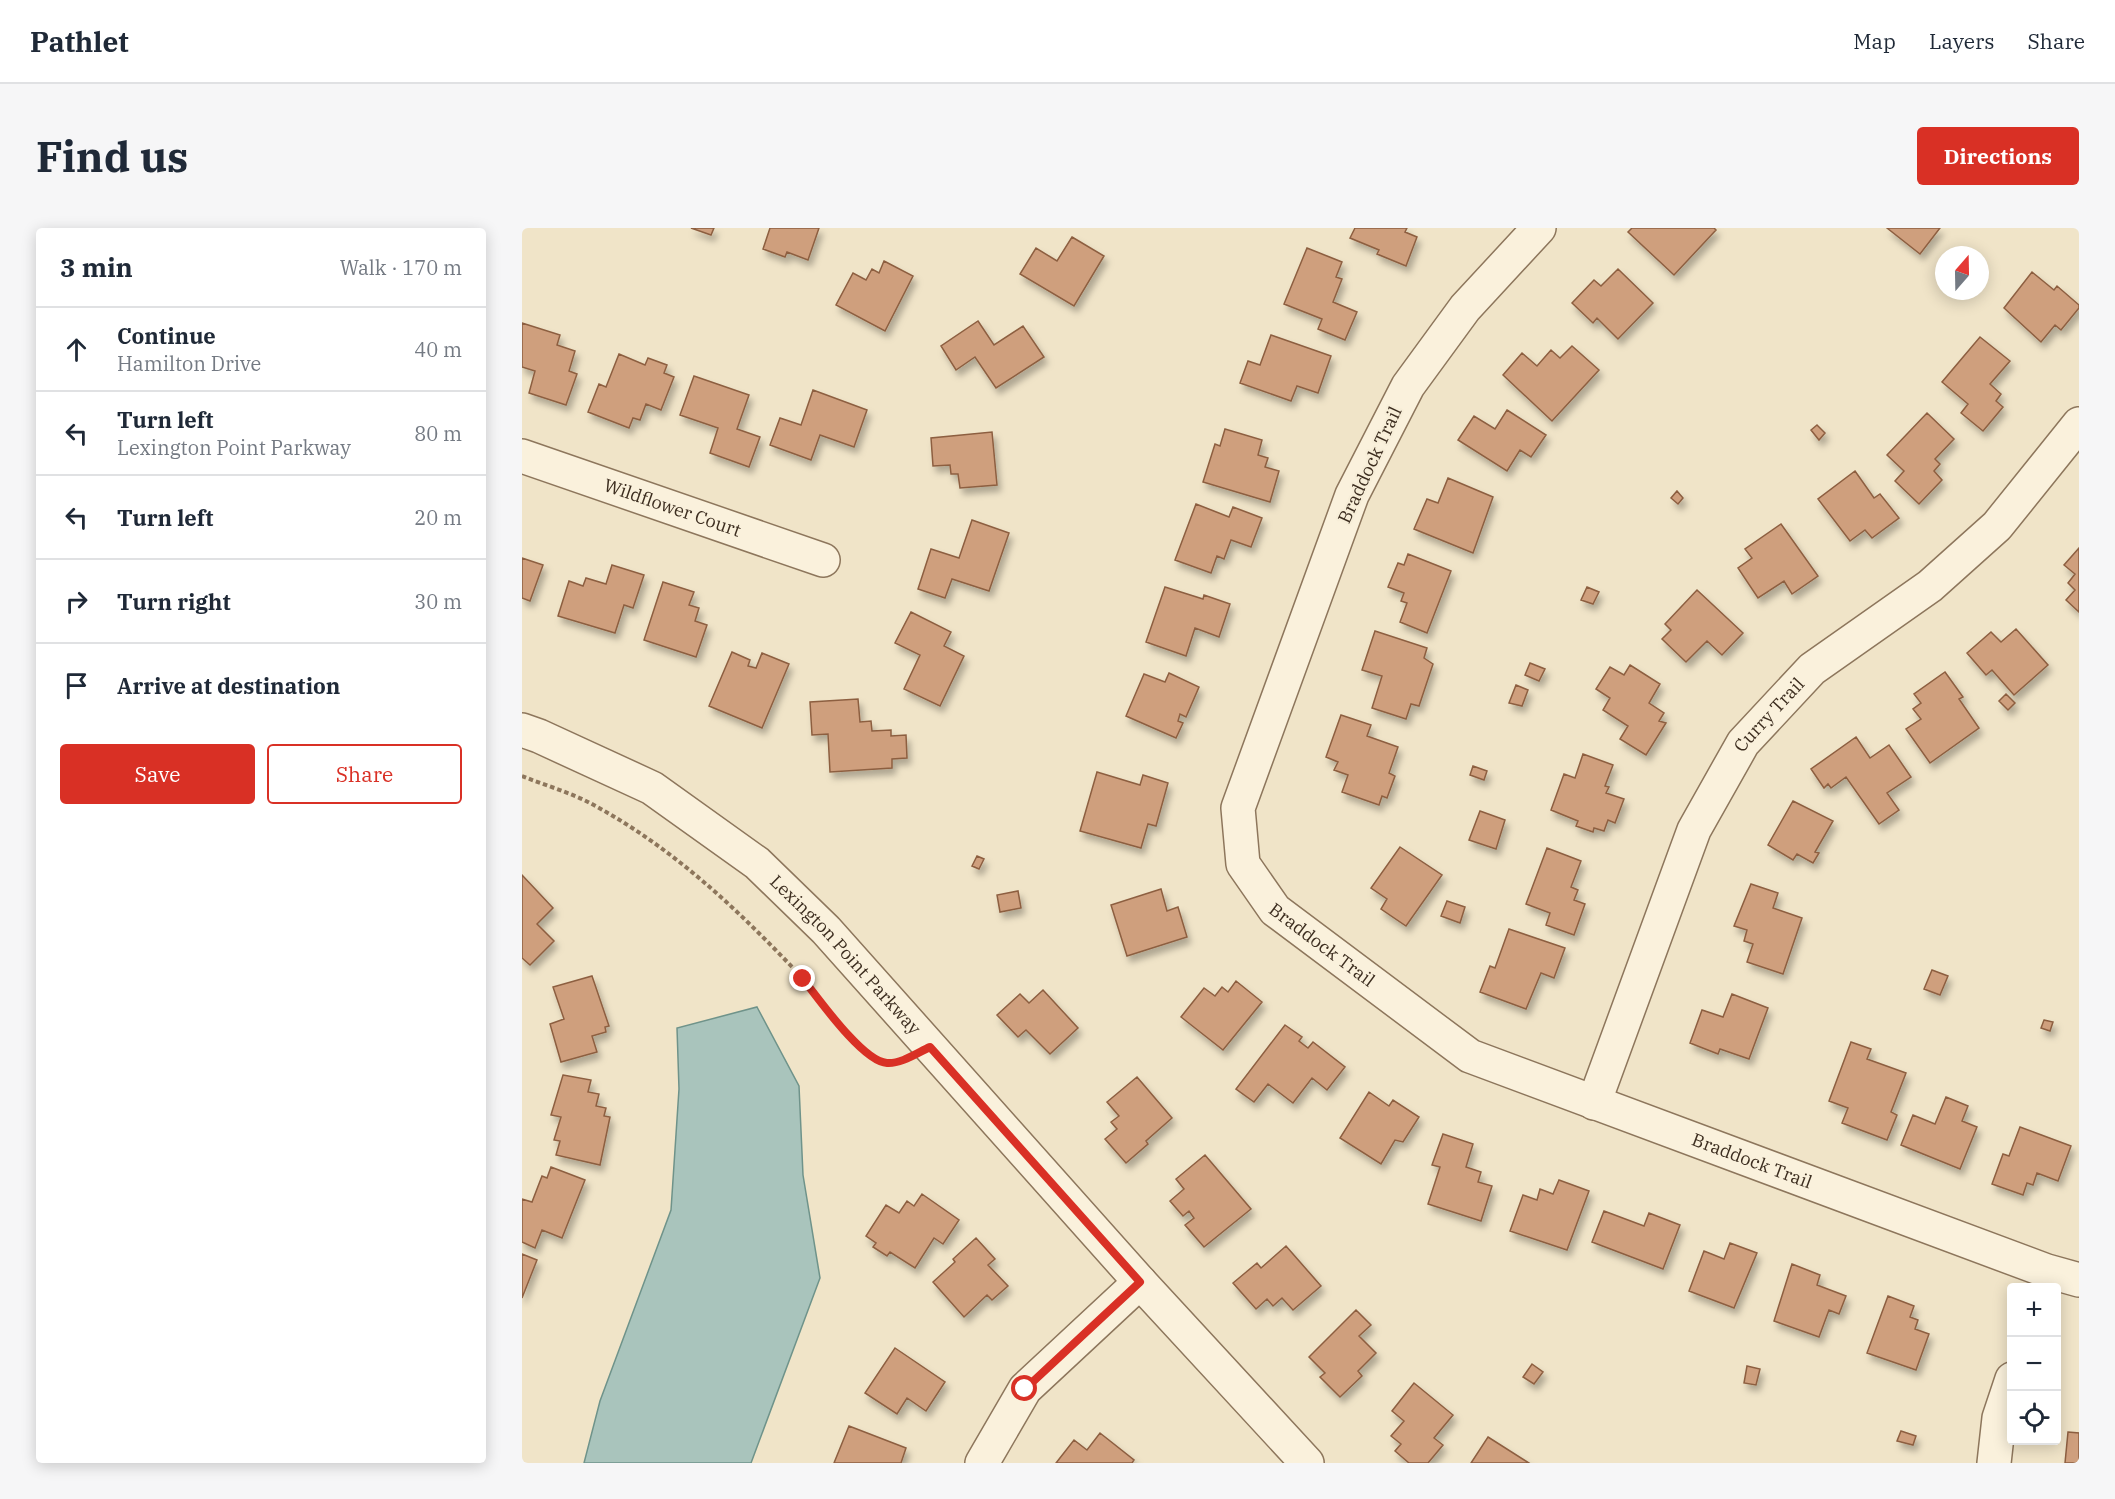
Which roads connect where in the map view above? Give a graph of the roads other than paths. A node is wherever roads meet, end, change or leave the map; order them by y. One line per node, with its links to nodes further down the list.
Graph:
1 (1539, 228): 6 (street, Braddock Trail)
2 (2079, 424): 6 (street, Curry Trail)
3 (522, 456): 4 (street, Wildflower Court)
4 (823, 560)
5 (522, 730): 9 (street, Lexington Point Parkway)
6 (1594, 1103): 7 (street, Braddock Trail)
7 (2045, 1279): 8 (street, Braddock Trail)
8 (2079, 1280)
9 (1140, 1282): 11 (street); 12 (street, Lexington Point Parkway)
10 (2008, 1391): 13 (street)
11 (982, 1463)
12 (1307, 1463)
13 (1994, 1463)

